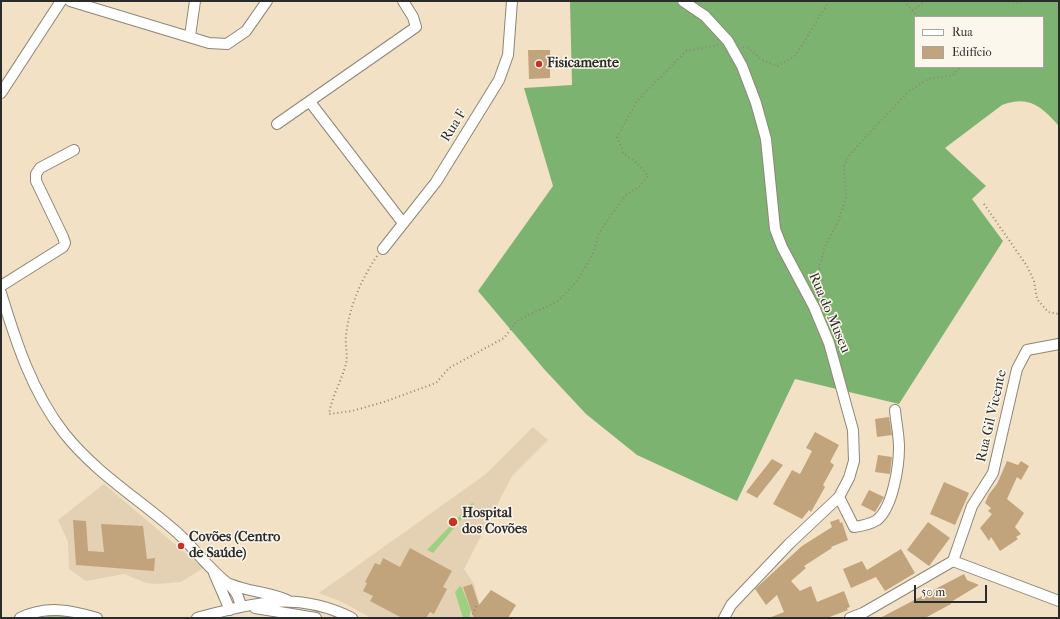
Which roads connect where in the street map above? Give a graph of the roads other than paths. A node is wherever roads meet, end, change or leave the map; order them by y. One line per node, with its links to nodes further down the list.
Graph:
1 (61, 1): 9 (street)
2 (70, 1): 8 (street)
3 (195, 1): 8 (street)
4 (267, 1): 8 (street)
5 (403, 1): 10 (street)
6 (512, 1): 13 (street, Rua F)
7 (683, 1): 19 (street, Rua do Museu)
8 (190, 36)
9 (1, 93)
10 (310, 102): 11 (street); 13 (street)
11 (277, 124)
12 (74, 150): 15 (street)
13 (403, 223): 14 (street, Rua F)
14 (382, 249)
15 (1, 286)
16 (1, 293): 21 (street)
17 (1059, 344): 20 (street, Rua Gil Vicente)
18 (895, 410): 19 (street)
19 (839, 497): 33 (street, Rua do Museu)
20 (953, 561): 24 (street); 27 (street)
21 (214, 571): 22 (street); 26 (street)
22 (228, 583): 23 (street); 25 (street)
23 (288, 600): 25 (street); 32 (street)
24 (1059, 601)
25 (243, 607): 26 (street); 31 (street)
26 (230, 610): 30 (street)
27 (865, 616): 34 (street)
28 (20, 618): 29 (street)
29 (97, 618)
30 (197, 618)
31 (316, 618)
32 (352, 618)
33 (724, 618)
34 (850, 618)

